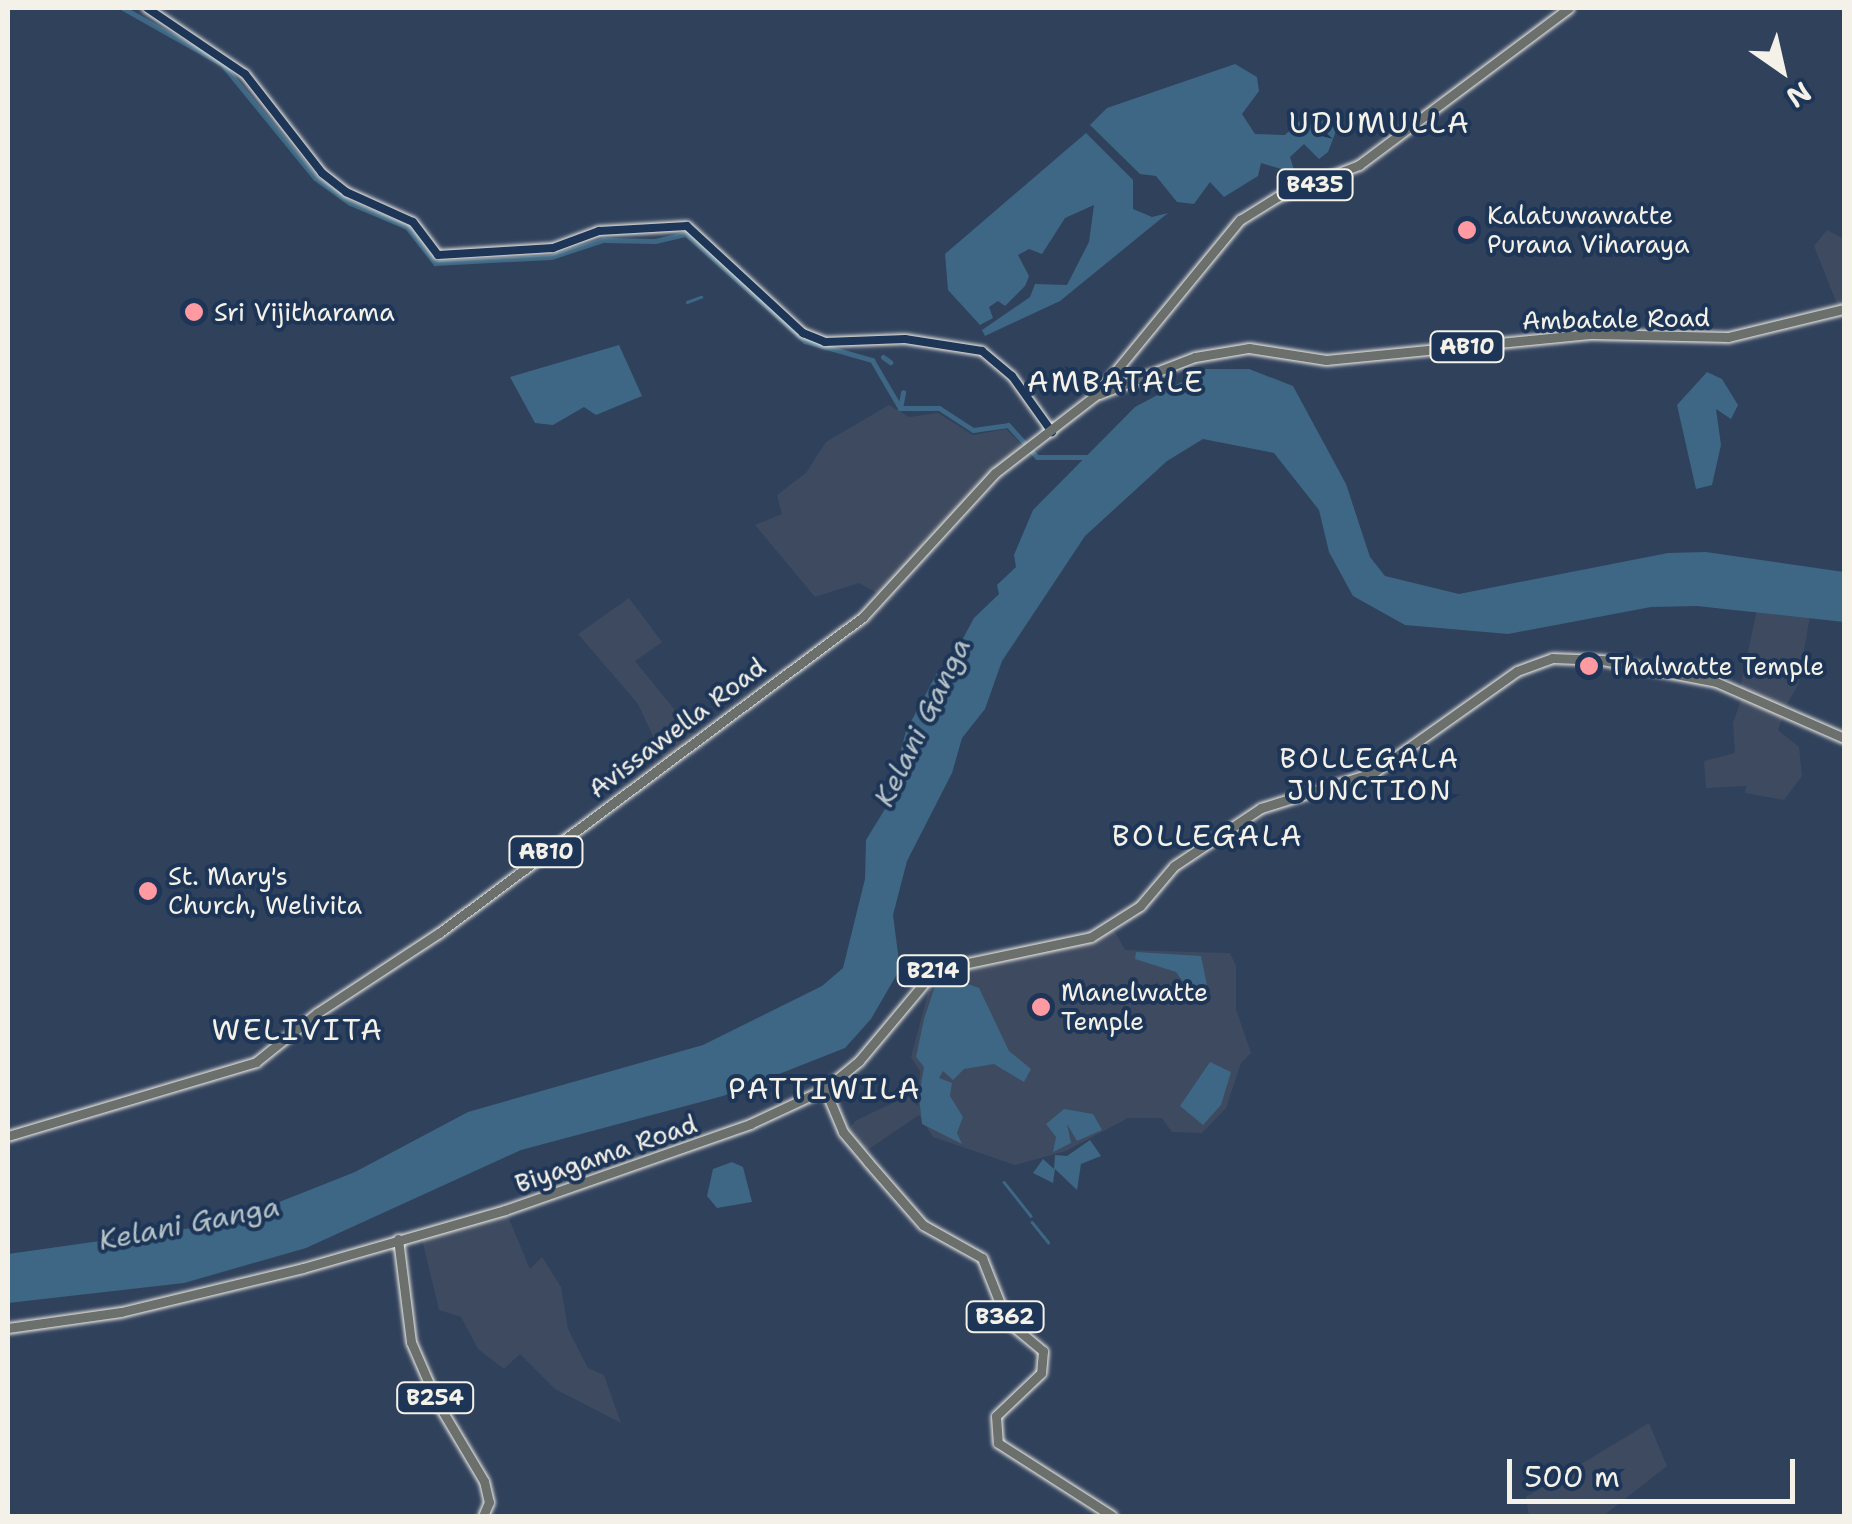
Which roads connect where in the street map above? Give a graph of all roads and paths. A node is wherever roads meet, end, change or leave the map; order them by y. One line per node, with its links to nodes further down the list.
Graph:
1 (147, 8): 5 (main road)
2 (1569, 8): 4 (main road, B435)
3 (1844, 309): 4 (main road, Ambatale Road / AB10)
4 (1096, 395): 5 (main road, AB10)
5 (1052, 432): 8 (main road, Avissawella Road / AB10)
6 (1844, 738): 7 (main road, Biyagama Road / B214)
7 (825, 1089): 9 (main road, Biyagama Road / B214); 12 (main road, B362)
8 (8, 1136)
9 (398, 1239): 10 (main road, Biyagama Road / B214); 11 (main road, B254)
10 (8, 1328)
11 (482, 1516)
12 (1112, 1516)

